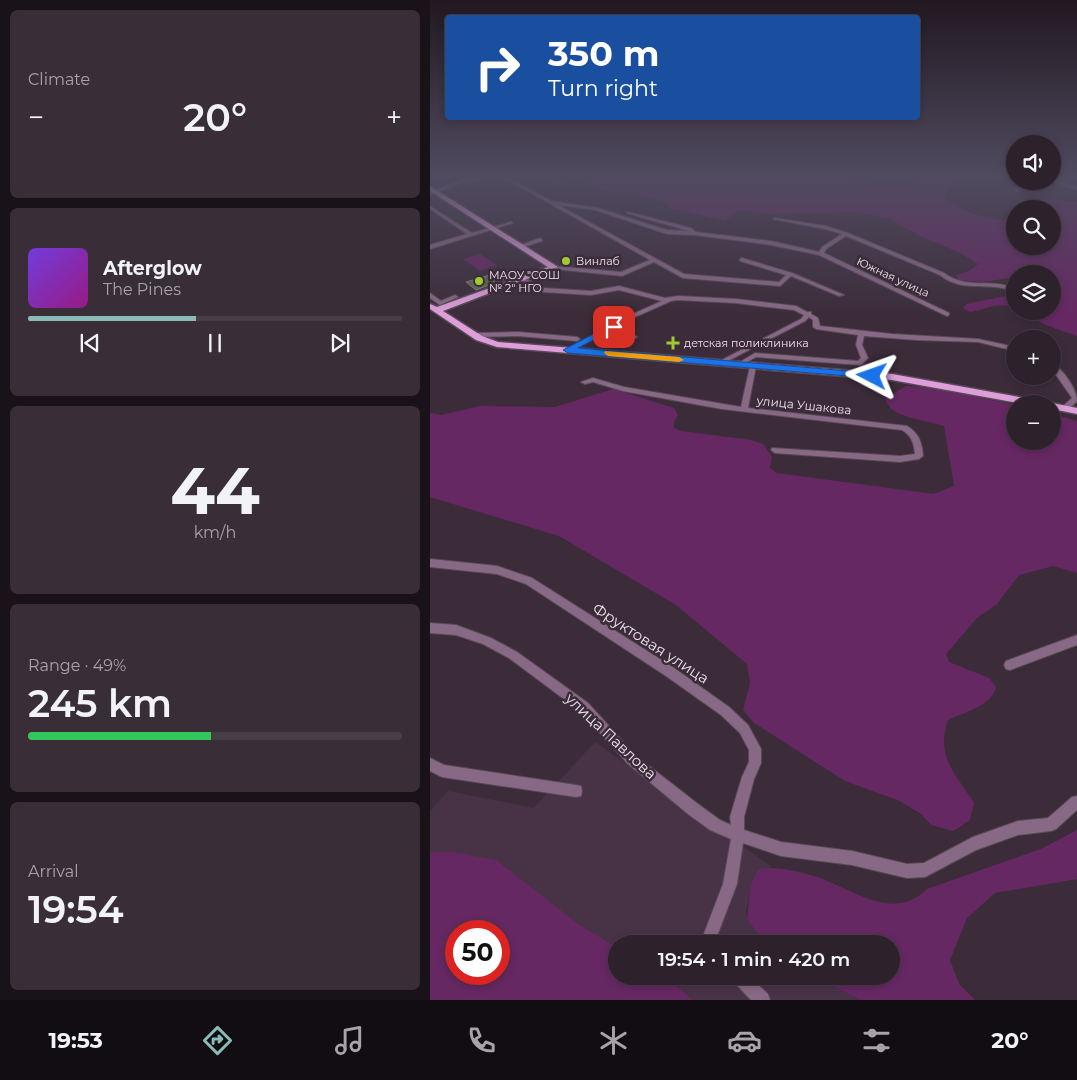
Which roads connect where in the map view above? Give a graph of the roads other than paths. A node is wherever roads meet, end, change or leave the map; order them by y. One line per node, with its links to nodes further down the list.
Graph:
1 (451, 222): 11 (street)
2 (483, 222): 8 (main road)
3 (583, 222): 17 (street)
4 (635, 222): 9 (street)
5 (661, 222): 9 (street, Южная улица)
6 (790, 222): 10 (street)
7 (511, 223): 8 (street)
8 (493, 228): 11 (street); 13 (main road)
9 (695, 233): 15 (street, Южная улица)
10 (846, 234): 15 (street); 21 (street)
11 (471, 235): 14 (street)
12 (540, 240): 13 (street)
13 (521, 246): 18 (main road)
14 (430, 247)
15 (821, 254): 28 (street, Южная улица)
16 (742, 260): 19 (street)
17 (653, 261): 18 (street); 19 (street)
18 (554, 267): 20 (main road)
19 (790, 274): 22 (street)
20 (524, 280): 25 (street); 26 (main road)
21 (1006, 286)
22 (841, 294)
23 (430, 295): 24 (street)
24 (455, 298)
25 (670, 300): 27 (street); 29 (street)
26 (434, 308): 30 (main road)
27 (809, 313): 31 (street); 36 (street)
28 (947, 314)
29 (617, 323)
30 (474, 335): 32 (street); 35 (main road)
31 (861, 335): 34 (street); 37 (street)
32 (577, 339)
33 (613, 345): 35 (street)
34 (1006, 346)
35 (568, 350): 36 (main road)
36 (720, 363): 37 (main road)
37 (738, 365): 38 (main road)
38 (753, 366): 41 (main road); 44 (street)
39 (1061, 375): 43 (street)
40 (586, 382): 44 (street, улица Ушакова)
41 (1006, 398)
42 (1061, 408): 43 (main road)
43 (1064, 408): 45 (main road)
44 (744, 410): 46 (street, улица Ушакова)
45 (1077, 411)
46 (775, 450)
47 (430, 563): 54 (street, Фруктовая улица)
48 (430, 628): 54 (street, улица Павлова)
49 (1077, 640): 50 (street)
50 (1010, 664)
51 (430, 764): 52 (street)
52 (576, 791)
53 (1077, 802): 54 (street, улица Павлова)
54 (738, 835): 55 (street)
55 (710, 935)
56 (747, 985): 57 (street)
57 (762, 1000)

